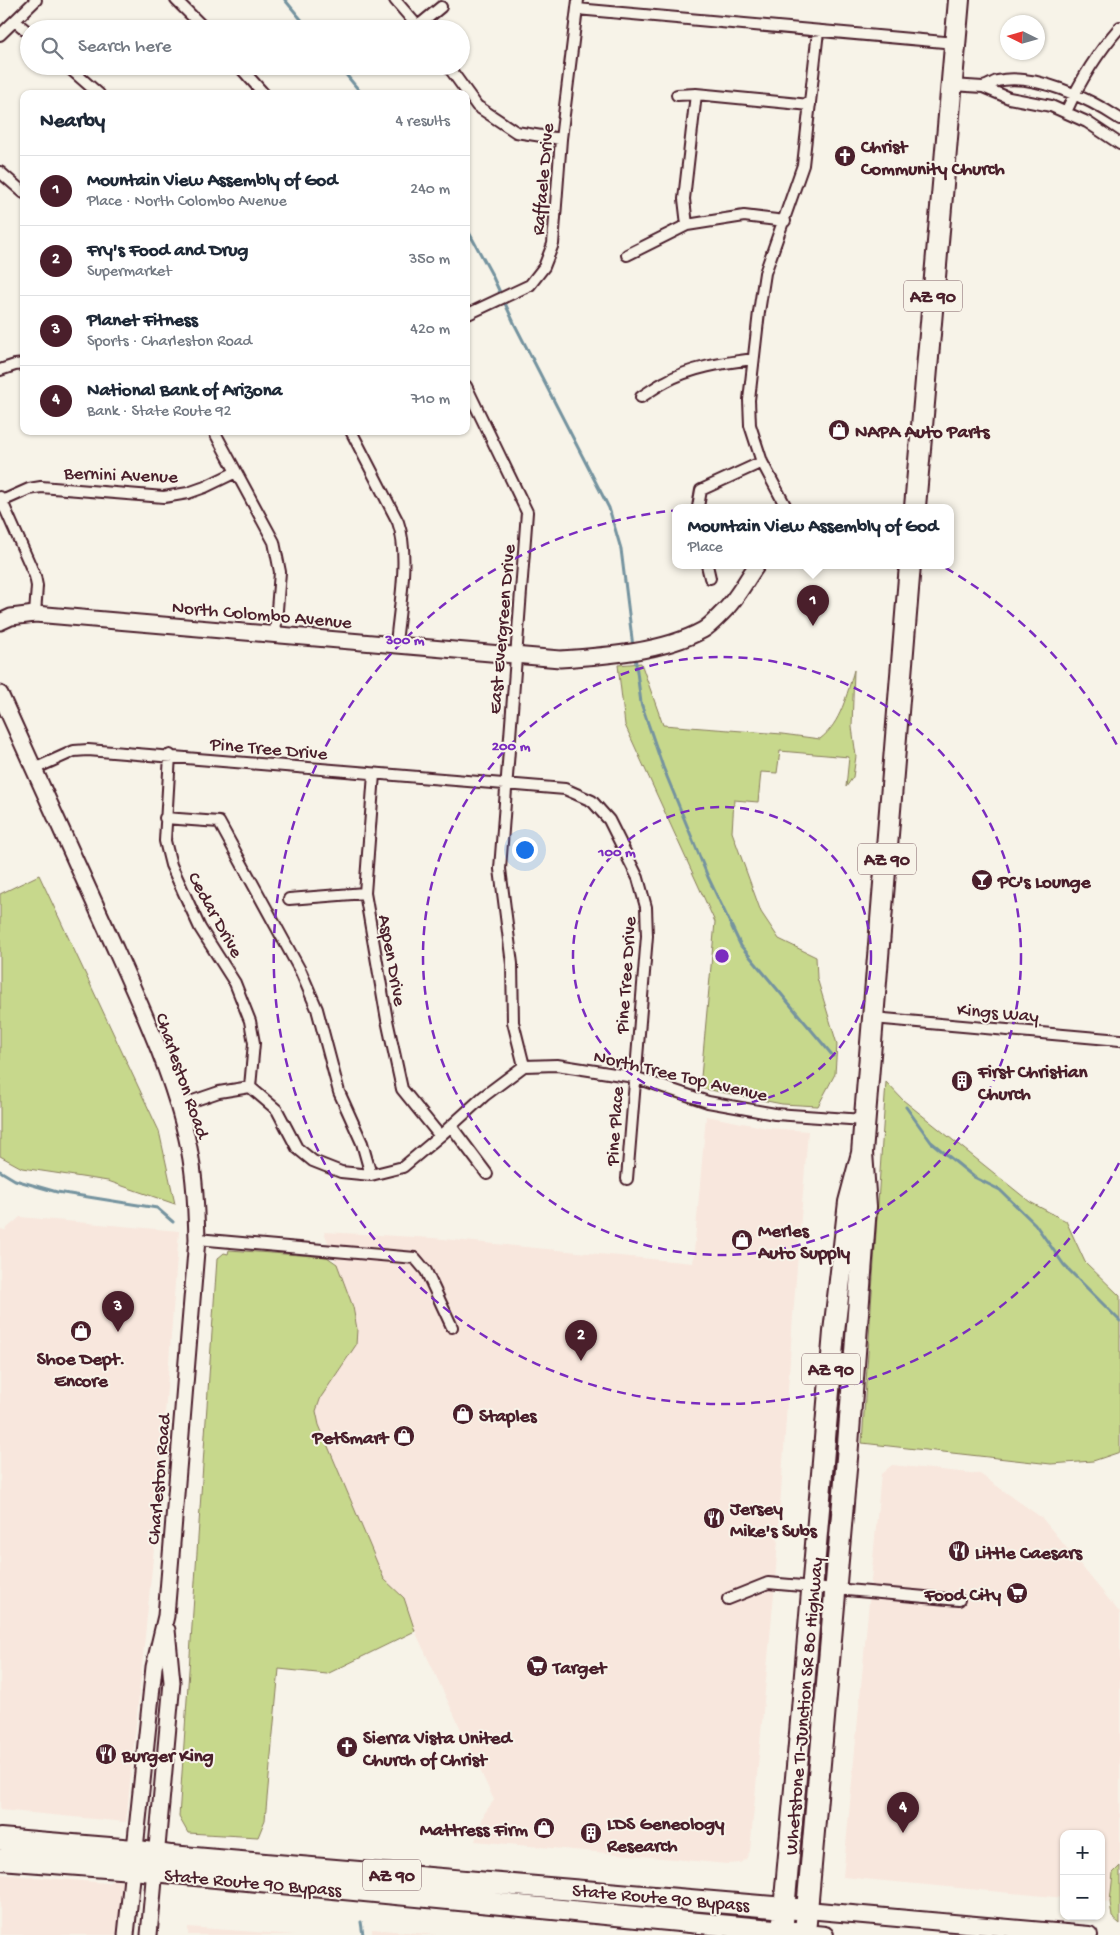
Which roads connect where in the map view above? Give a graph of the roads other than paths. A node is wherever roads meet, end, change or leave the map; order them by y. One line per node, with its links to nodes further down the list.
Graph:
1 (36, 0): 10 (street)
2 (176, 0): 7 (street)
3 (395, 0): 8 (street)
4 (959, 0): 15 (highway, AZ 90)
5 (577, 5): 13 (street); 31 (street, Raffaele Drive)
6 (441, 8): 9 (street)
7 (197, 20)
8 (413, 20)
9 (427, 20)
10 (16, 21): 11 (street); 14 (street)
11 (20, 25)
12 (1120, 27): 26 (street)
13 (818, 30): 15 (street); 28 (street)
14 (0, 35)
15 (956, 42): 19 (highway, AZ 90)
16 (77, 75): 21 (street)
17 (247, 75): 22 (street)
18 (455, 75): 23 (street)
19 (952, 85): 20 (street); 51 (highway, AZ 90)
20 (983, 88): 26 (street); 29 (street)
21 (94, 90)
22 (260, 90)
23 (465, 90)
24 (696, 94): 25 (street); 28 (street); 36 (street)
25 (677, 95)
26 (1074, 95): 29 (street); 30 (street)
27 (470, 96): 31 (street)
28 (810, 104): 35 (street)
29 (1066, 112): 32 (street)
30 (1120, 119)
31 (561, 139): 38 (street, Raffaele Drive)
32 (1120, 144)
33 (0, 172): 34 (street)
34 (20, 189)
35 (785, 221): 36 (street); 39 (street)
36 (687, 225): 37 (street)
37 (627, 255)
38 (470, 313)
39 (753, 359): 43 (street); 46 (street)
40 (20, 365): 41 (street)
41 (0, 370)
42 (470, 394): 60 (street, East Evergreen Drive)
43 (642, 397)
44 (216, 435): 47 (street)
45 (354, 435): 59 (street)
46 (762, 462): 49 (street); 50 (street)
47 (236, 472): 48 (street, Bernini Avenue); 58 (street)
48 (1, 498): 56 (street)
49 (699, 504)
50 (784, 504)
51 (914, 504)
52 (708, 569): 55 (street)
53 (753, 569): 60 (main road, North Colombo Avenue)
54 (910, 569): 69 (highway, Whetstone TI-Junction SR 80 Highway / AZ 90)
55 (710, 578)
56 (35, 614): 57 (main road, North Colombo Avenue); 58 (main road, North Colombo Avenue)
57 (0, 622)
58 (275, 635): 59 (main road, North Colombo Avenue)
59 (396, 644): 60 (main road, North Colombo Avenue)
60 (516, 655): 65 (street, East Evergreen Drive)
61 (0, 694): 63 (main road, Charleston Road)
62 (170, 755): 63 (street, Pine Tree Drive); 64 (street, Pine Tree Drive); 66 (street, Cedar Drive)
63 (34, 769): 74 (main road, Charleston Road)
64 (374, 774): 65 (street, Pine Tree Drive); 67 (street, Aspen Drive)
65 (505, 784): 71 (street, East Evergreen Drive); 72 (street, Pine Tree Drive)
66 (165, 818): 73 (street, Cedar Drive); 80 (street)
67 (365, 893): 68 (street); 77 (street, Aspen Drive)
68 (288, 899)
69 (873, 1018): 70 (street, Kings Way); 75 (highway, Whetstone TI-Junction SR 80 Highway / AZ 90)
70 (1120, 1040)
71 (524, 1066): 72 (street, North Tree Top Avenue); 76 (street)
72 (634, 1077): 75 (street, North Tree Top Avenue); 81 (street, Pine Place)
73 (250, 1087): 74 (street); 80 (street)
74 (178, 1106): 82 (main road, Charleston Road)
75 (864, 1120): 78 (highway, Whetstone TI-Junction SR 80 Highway / AZ 90)
76 (451, 1126): 77 (street); 79 (street)
77 (440, 1136): 80 (street)
78 (862, 1153): 84 (highway, Whetstone TI-Junction SR 80 Highway / AZ 90); 85 (highway, Whetstone TI-Junction SR 80 Highway / AZ 90)
79 (487, 1174)
80 (371, 1175)
81 (627, 1179)
82 (197, 1239): 83 (street); 88 (main road, Charleston Road)
83 (452, 1327)
84 (812, 1587): 85 (street); 86 (street); 93 (highway, Whetstone TI-Junction SR 80 Highway / AZ 90)
85 (836, 1589): 87 (street); 94 (highway, Whetstone TI-Junction SR 80 Highway / AZ 90)
86 (728, 1599)
87 (959, 1600)
88 (166, 1616): 91 (main road, Charleston Road); 92 (main road, Charleston Road)
89 (0, 1839): 91 (highway, State Route 90 Bypass / AZ 90)
90 (0, 1859): 91 (highway, State Route 90 Bypass / AZ 90)
91 (134, 1860): 92 (highway, State Route 90 Bypass / AZ 90); 97 (main road, Charleston Road)
92 (156, 1863): 93 (highway, State Route 90 Bypass / AZ 90); 95 (highway, State Route 90 Bypass / AZ 90); 98 (main road, Charleston Road)
93 (783, 1907): 94 (highway, State Route 90 Bypass); 95 (highway, Whetstone TI-Junction SR 80 Highway / AZ 90)
94 (807, 1910): 96 (highway, Whetstone TI-Junction SR 80 Highway / AZ 90); 99 (main road)
95 (782, 1933): 96 (highway, State Route 90 Bypass / AZ 90)
96 (812, 1934)
97 (126, 1935)
98 (149, 1935)
99 (1089, 1935)

